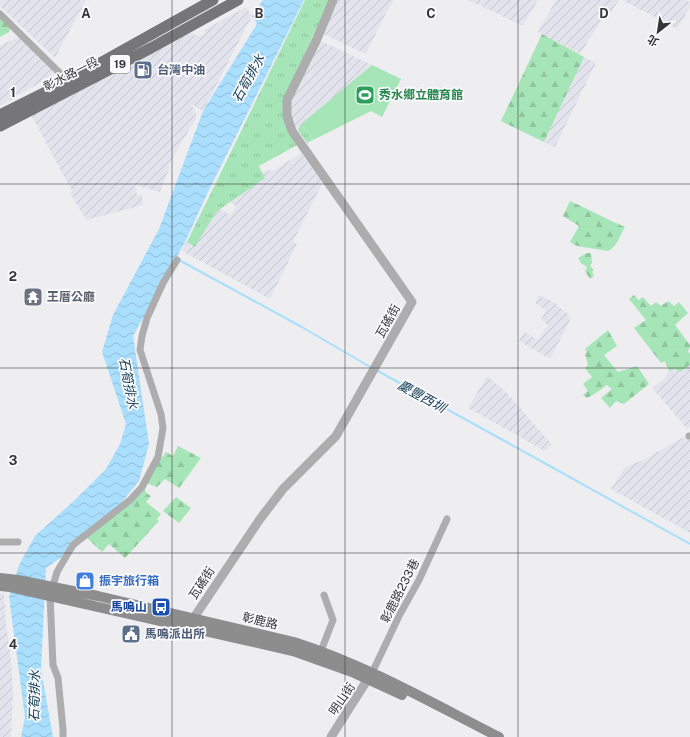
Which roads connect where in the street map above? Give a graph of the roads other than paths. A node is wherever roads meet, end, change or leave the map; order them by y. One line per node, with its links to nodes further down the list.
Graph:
1 (213, 0): 5 (main road, 彰水路一段 / 19)
2 (238, 0): 5 (main road, 彰水路一段 / 19)
3 (332, 0): 17 (street, 瓦磘街)
4 (0, 14): 5 (street)
5 (70, 85): 6 (main road, 彰水路一段 / 19); 7 (main road, 彰水路一段 / 19)
6 (0, 115)
7 (0, 126)
8 (177, 260): 15 (street)
9 (447, 519): 21 (street, 彰鹿路233巷)
10 (0, 542): 11 (street)
11 (18, 542)
12 (0, 578): 13 (main road, 彰鹿路)
13 (18, 584): 14 (main road, 彰鹿路); 15 (main road, 彰鹿路)
14 (0, 586)
15 (49, 591): 17 (main road, 彰鹿路); 18 (main road, 彰鹿路); 22 (street)
16 (324, 594): 20 (street)
17 (193, 619): 18 (street, 瓦磘街); 19 (main road, 彰鹿路)
18 (173, 623): 19 (main road, 彰鹿路)
19 (294, 646): 20 (main road, 彰鹿路); 21 (main road, 彰鹿路)
20 (321, 651): 21 (main road, 彰鹿路)
21 (370, 677): 23 (street, 明山街); 24 (main road, 彰鹿路); 25 (main road, 彰鹿路)
22 (62, 737)
23 (331, 737)
24 (486, 737)
25 (499, 737)

